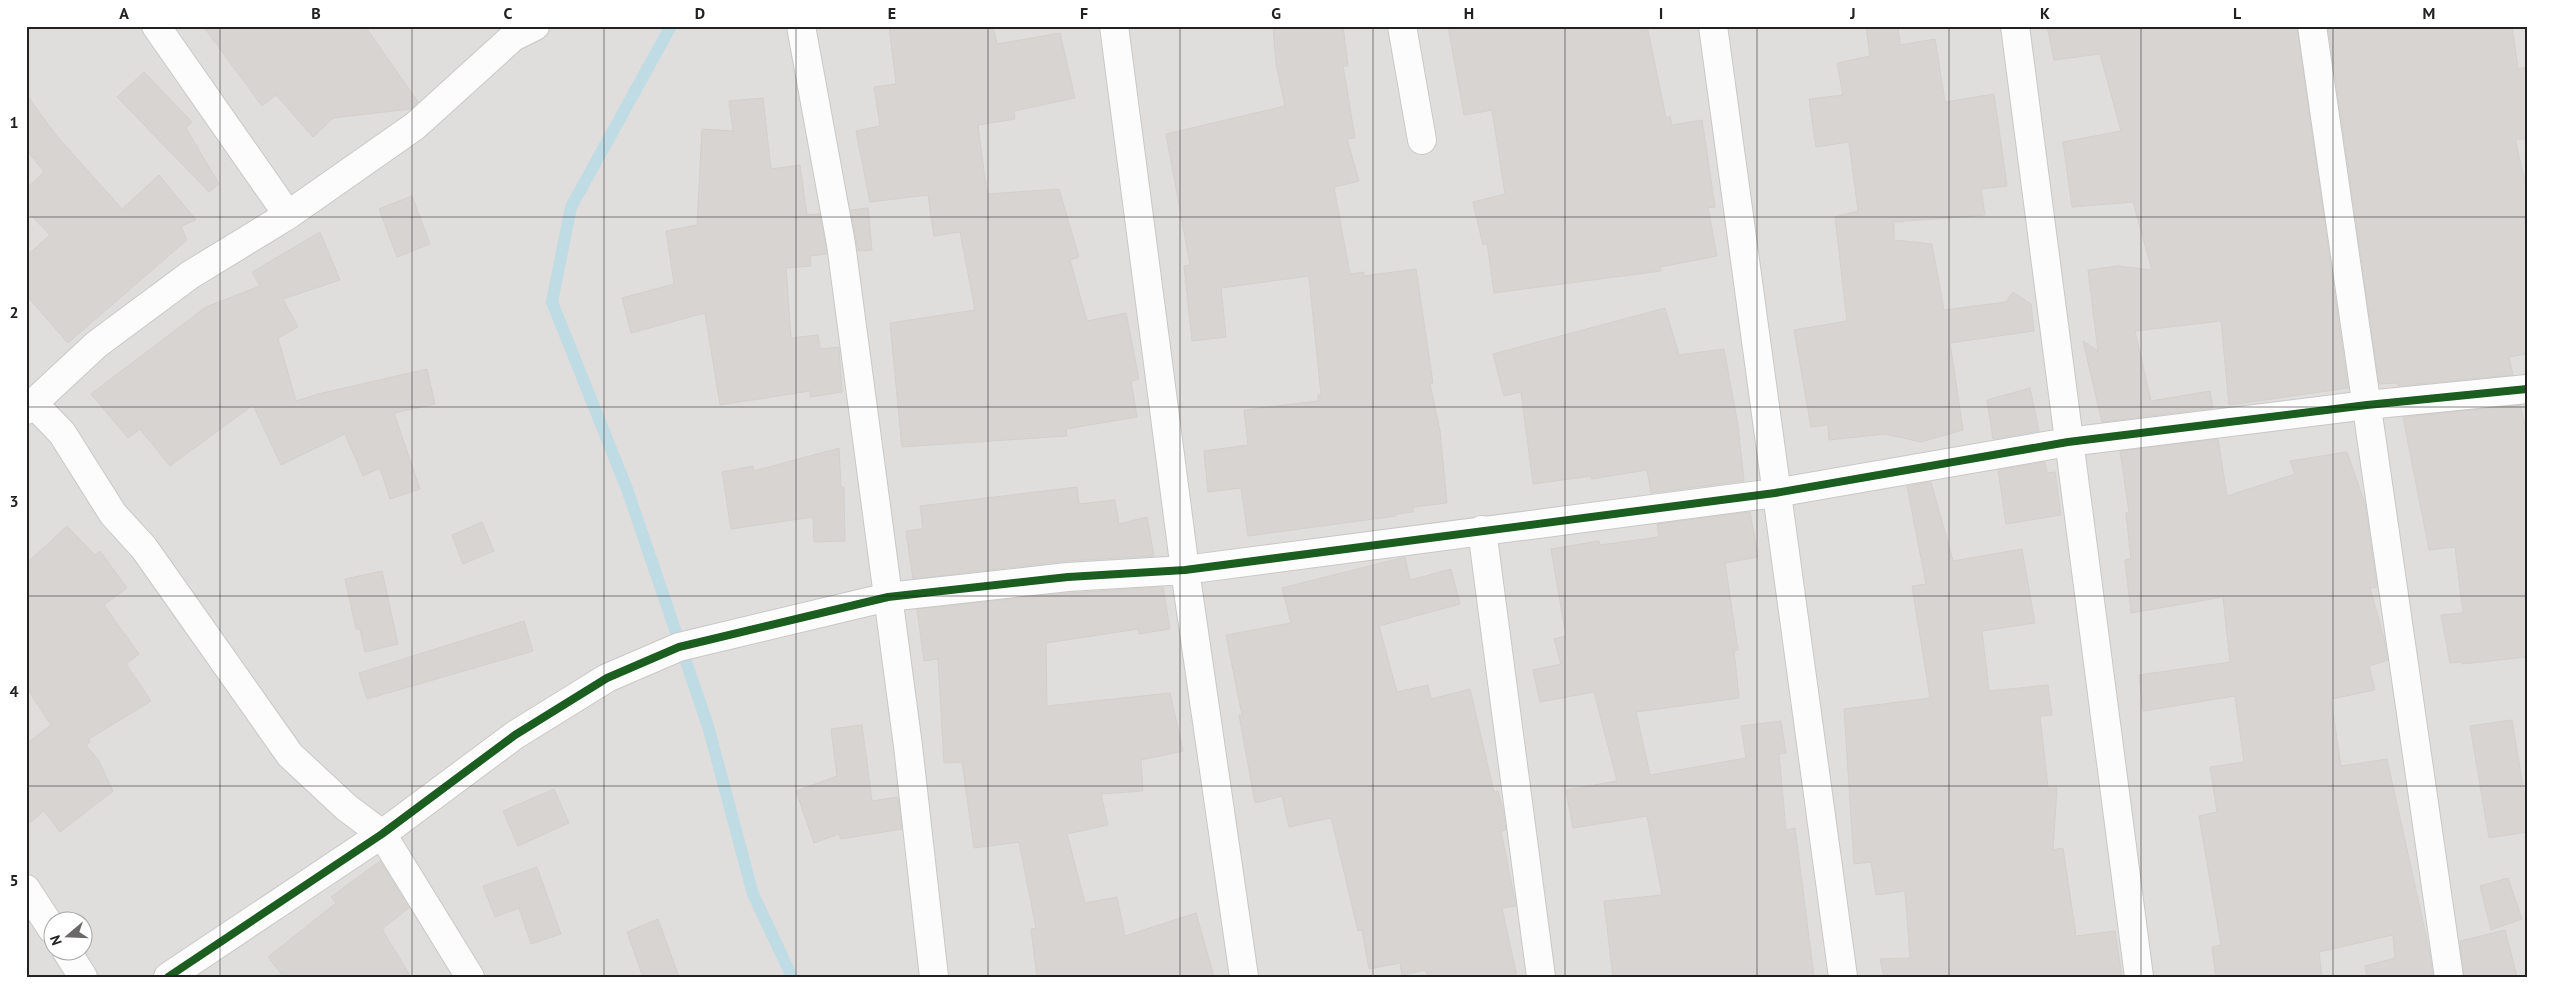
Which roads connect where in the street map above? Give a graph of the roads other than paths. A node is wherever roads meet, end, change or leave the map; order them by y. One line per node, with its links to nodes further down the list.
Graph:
1 (156, 26): 10 (street)
2 (535, 26): 10 (street)
3 (801, 26): 18 (street)
4 (1114, 26): 17 (street)
5 (1402, 26): 9 (street)
6 (1713, 26): 15 (street)
7 (2015, 26): 14 (street)
8 (2312, 26): 12 (street)
9 (1422, 140)
10 (288, 215): 13 (street)
11 (2527, 389): 12 (street)
12 (2367, 405): 14 (street); 31 (street)
13 (30, 407): 19 (street)
14 (2068, 442): 15 (street); 30 (street)
15 (1776, 493): 16 (street); 29 (street)
16 (1482, 530): 17 (street); 28 (street)
17 (1185, 570): 18 (street); 27 (street)
18 (888, 597): 19 (street); 26 (street)
19 (382, 834): 24 (street); 25 (street)
20 (26, 889): 21 (street)
21 (42, 914)
22 (73, 960): 23 (street)
23 (84, 977)
24 (168, 977)
25 (470, 977)
26 (934, 977)
27 (1244, 977)
28 (1541, 977)
29 (1843, 977)
30 (2139, 977)
31 (2449, 977)

